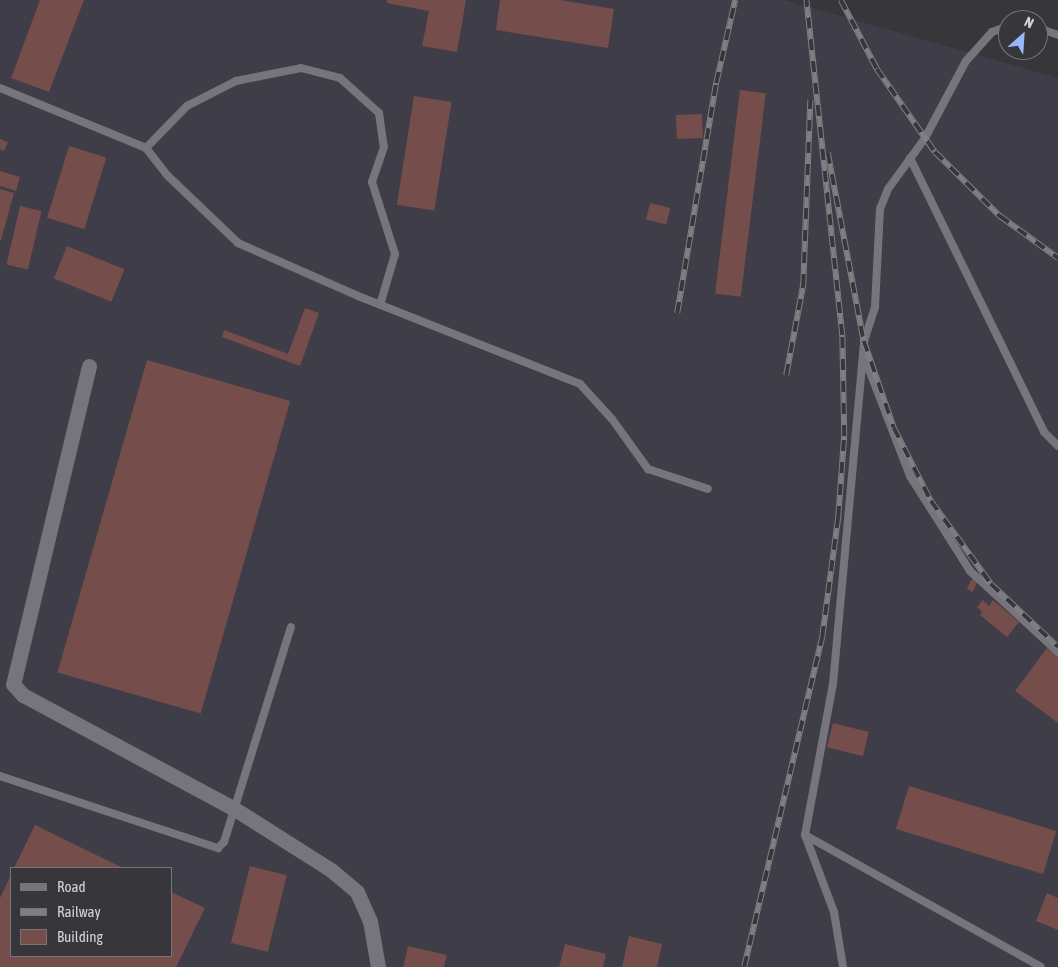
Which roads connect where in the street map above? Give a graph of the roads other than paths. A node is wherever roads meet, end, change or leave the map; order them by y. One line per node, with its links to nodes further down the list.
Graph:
1 (998, 30): 4 (lane)
2 (0, 88): 3 (lane)
3 (146, 148): 5 (lane); 5 (lane)
4 (910, 158): 6 (lane); 8 (lane)
5 (380, 306): 9 (lane)
6 (863, 352): 11 (lane); 14 (lane)
7 (89, 366): 13 (street)
8 (1058, 446)
9 (708, 489)
10 (291, 627): 13 (lane)
11 (1058, 652)
12 (0, 776): 13 (lane)
13 (233, 808): 15 (street)
14 (805, 835): 16 (lane); 17 (lane)
15 (378, 967)
16 (843, 967)
17 (1041, 967)

